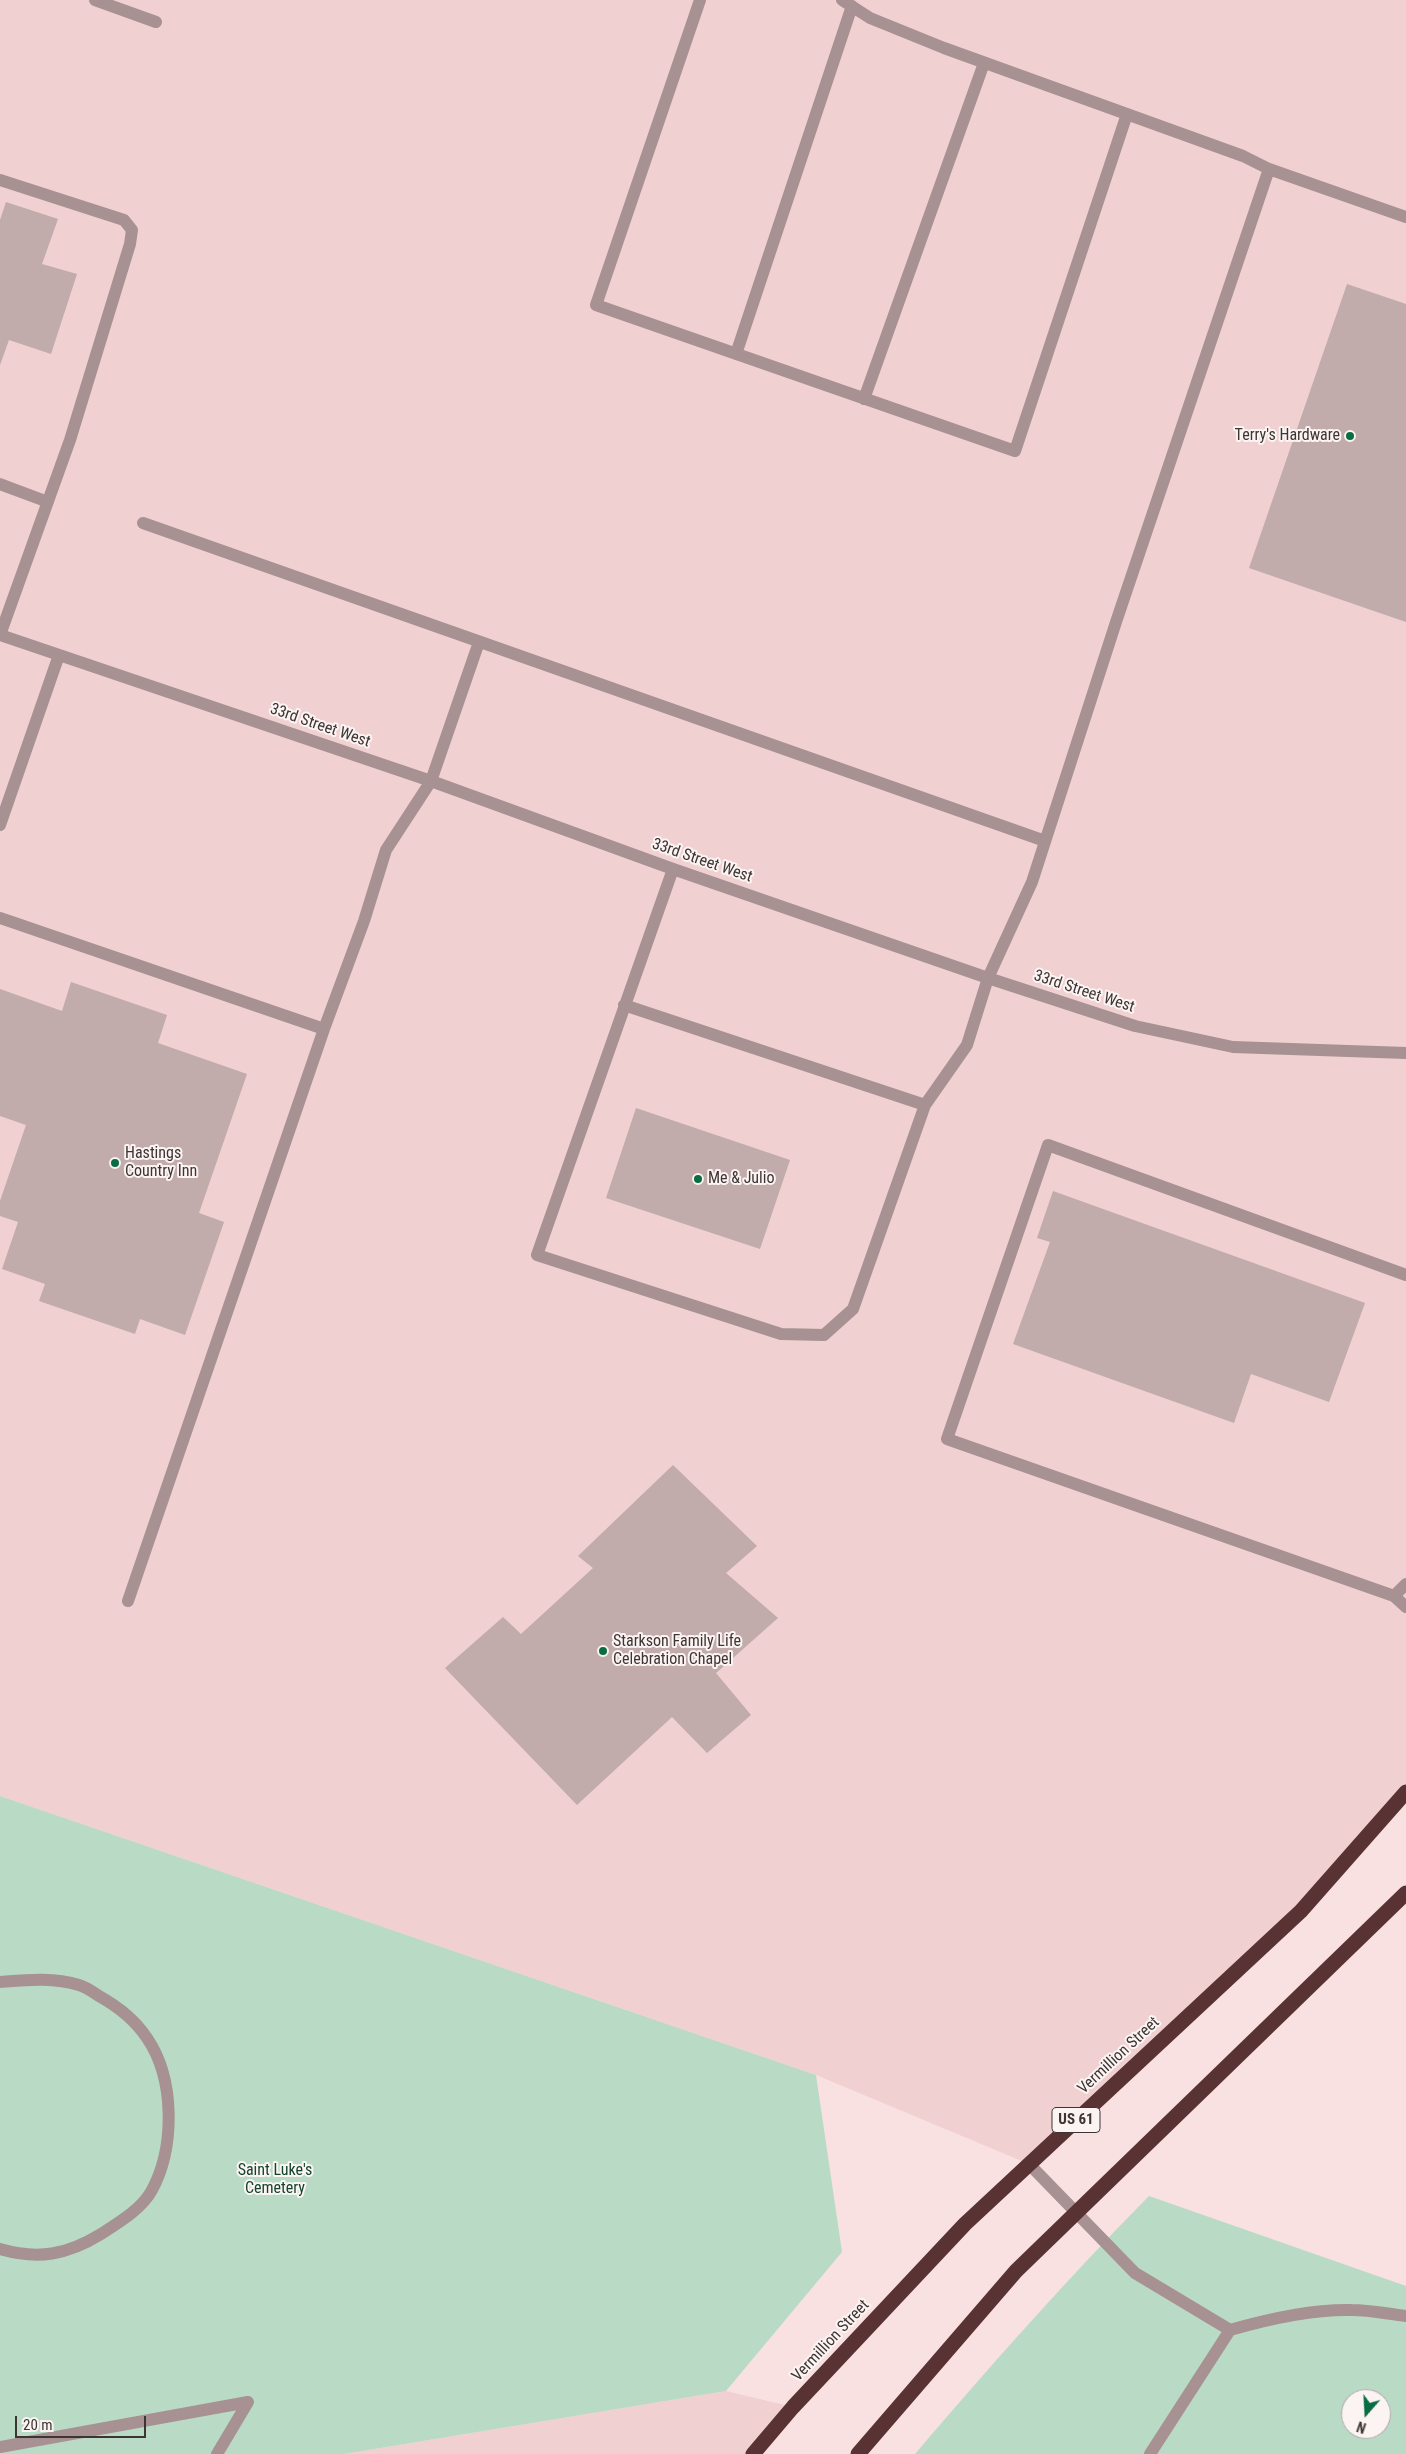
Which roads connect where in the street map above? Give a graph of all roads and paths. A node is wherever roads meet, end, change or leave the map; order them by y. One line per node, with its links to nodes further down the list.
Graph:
1 (95, 0): 4 (street)
2 (700, 0): 10 (street)
3 (847, 3): 5 (street); 10 (street)
4 (156, 22)
5 (984, 63): 6 (street); 11 (street)
6 (1127, 114): 7 (street); 11 (street)
7 (1269, 169): 9 (street); 20 (street)
8 (0, 180): 13 (street)
9 (1406, 217)
10 (736, 354): 11 (street)
11 (864, 399)
12 (0, 484): 13 (street)
13 (48, 502): 15 (street)
14 (143, 524): 16 (street)
15 (0, 635): 17 (street, 33rd Street West)
16 (479, 642): 18 (street); 20 (street)
17 (59, 655): 18 (street, 33rd Street West); 19 (street)
18 (431, 781): 21 (street, 33rd Street West); 25 (street)
19 (0, 825)
20 (1045, 841): 23 (street)
21 (673, 868): 23 (street, 33rd Street West); 24 (street)
22 (0, 918): 25 (street)
23 (988, 978): 26 (street, 33rd Street West); 27 (street)
24 (624, 1005): 27 (street); 27 (street)
25 (324, 1029): 31 (street)
26 (1406, 1052)
27 (925, 1105)
28 (1406, 1275): 30 (street)
29 (1406, 1584): 30 (street)
30 (1394, 1596): 32 (street)
31 (128, 1601)
32 (1406, 1607)
33 (1406, 1792): 36 (highway, Vermillion Street / US 61)
34 (1406, 1893): 37 (highway)
35 (0, 1982): 38 (street)
36 (1029, 2164): 37 (street); 43 (highway, Vermillion Street / US 61)
37 (1077, 2212): 40 (street); 44 (highway)
38 (0, 2249)
39 (1406, 2316): 40 (street)
40 (1230, 2330): 45 (street)
41 (0, 2447): 42 (street)
42 (217, 2454)
43 (753, 2454)
44 (858, 2454)
45 (1150, 2454)

